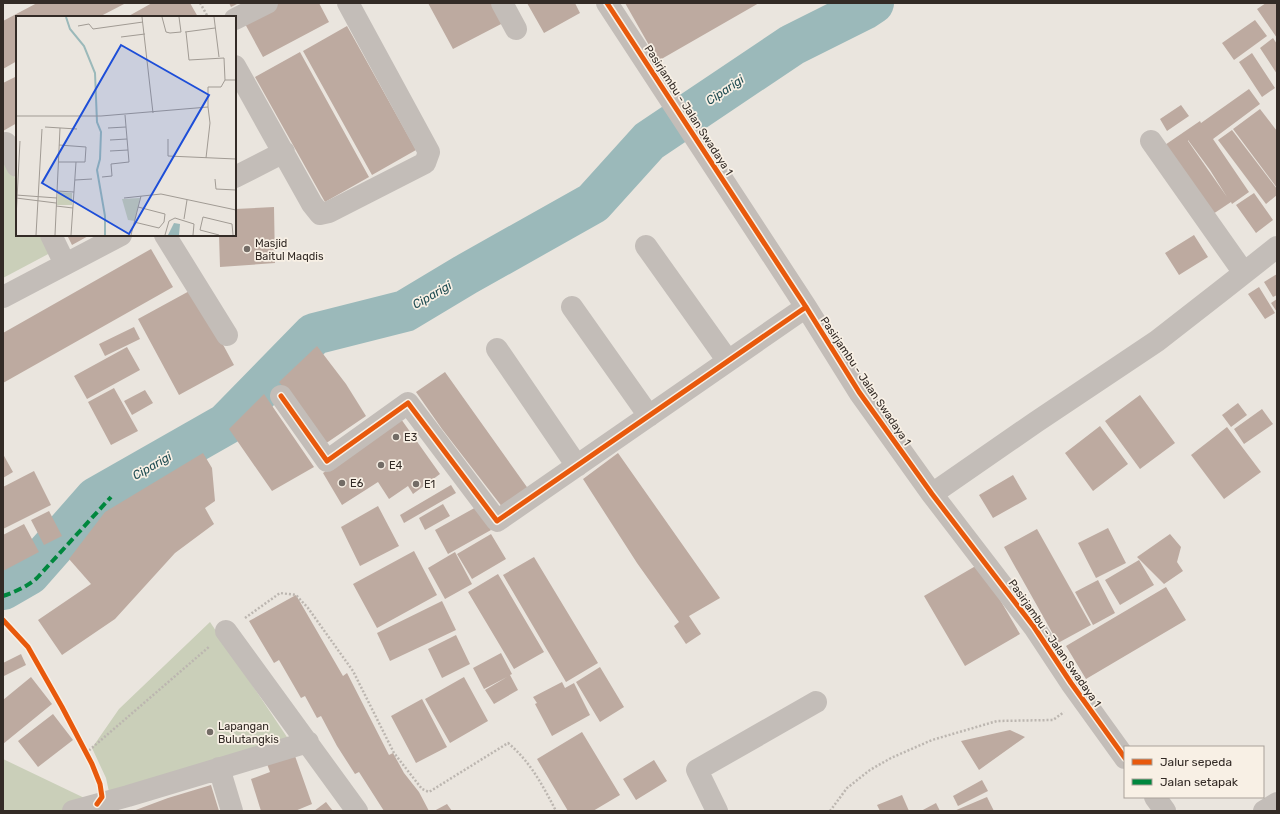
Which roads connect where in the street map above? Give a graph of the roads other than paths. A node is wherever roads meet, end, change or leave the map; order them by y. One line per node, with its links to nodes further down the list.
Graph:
1 (266, 3): 5 (street)
2 (348, 3): 10 (street)
3 (502, 3): 6 (street)
4 (607, 3): 22 (street, Pasirjambu - Jalan Swadaya 1)
5 (236, 18)
6 (516, 29)
7 (236, 68): 10 (street)
8 (1151, 141): 19 (street)
9 (9, 142): 11 (street)
10 (284, 152): 12 (street)
11 (16, 163)
12 (236, 176)
13 (51, 236): 18 (street)
14 (119, 236): 18 (street)
15 (166, 236): 23 (street)
16 (646, 246): 25 (street)
17 (1277, 246): 19 (street)
18 (65, 264): 20 (street)
19 (1244, 274): 29 (street)
20 (3, 296)
21 (572, 307): 27 (street)
22 (806, 307): 25 (street); 29 (street, Pasirjambu - Jalan Swadaya 1)
23 (227, 335)
24 (497, 349): 28 (street)
25 (728, 361): 27 (street)
26 (281, 396): 28 (street)
27 (649, 416): 28 (street)
28 (577, 466)
29 (932, 494): 33 (street, Pasirjambu - Jalan Swadaya 1)
30 (226, 631): 32 (street)
31 (816, 702): 41 (street)
32 (308, 742): 34 (street); 40 (street)
33 (1124, 757)
34 (219, 768): 37 (street); 39 (street)
35 (1156, 798): 42 (street)
36 (1277, 803): 43 (street)
37 (98, 807): 38 (street)
38 (73, 811)
39 (232, 811)
40 (357, 811)
41 (717, 811)
42 (1165, 811)
43 (1264, 811)

